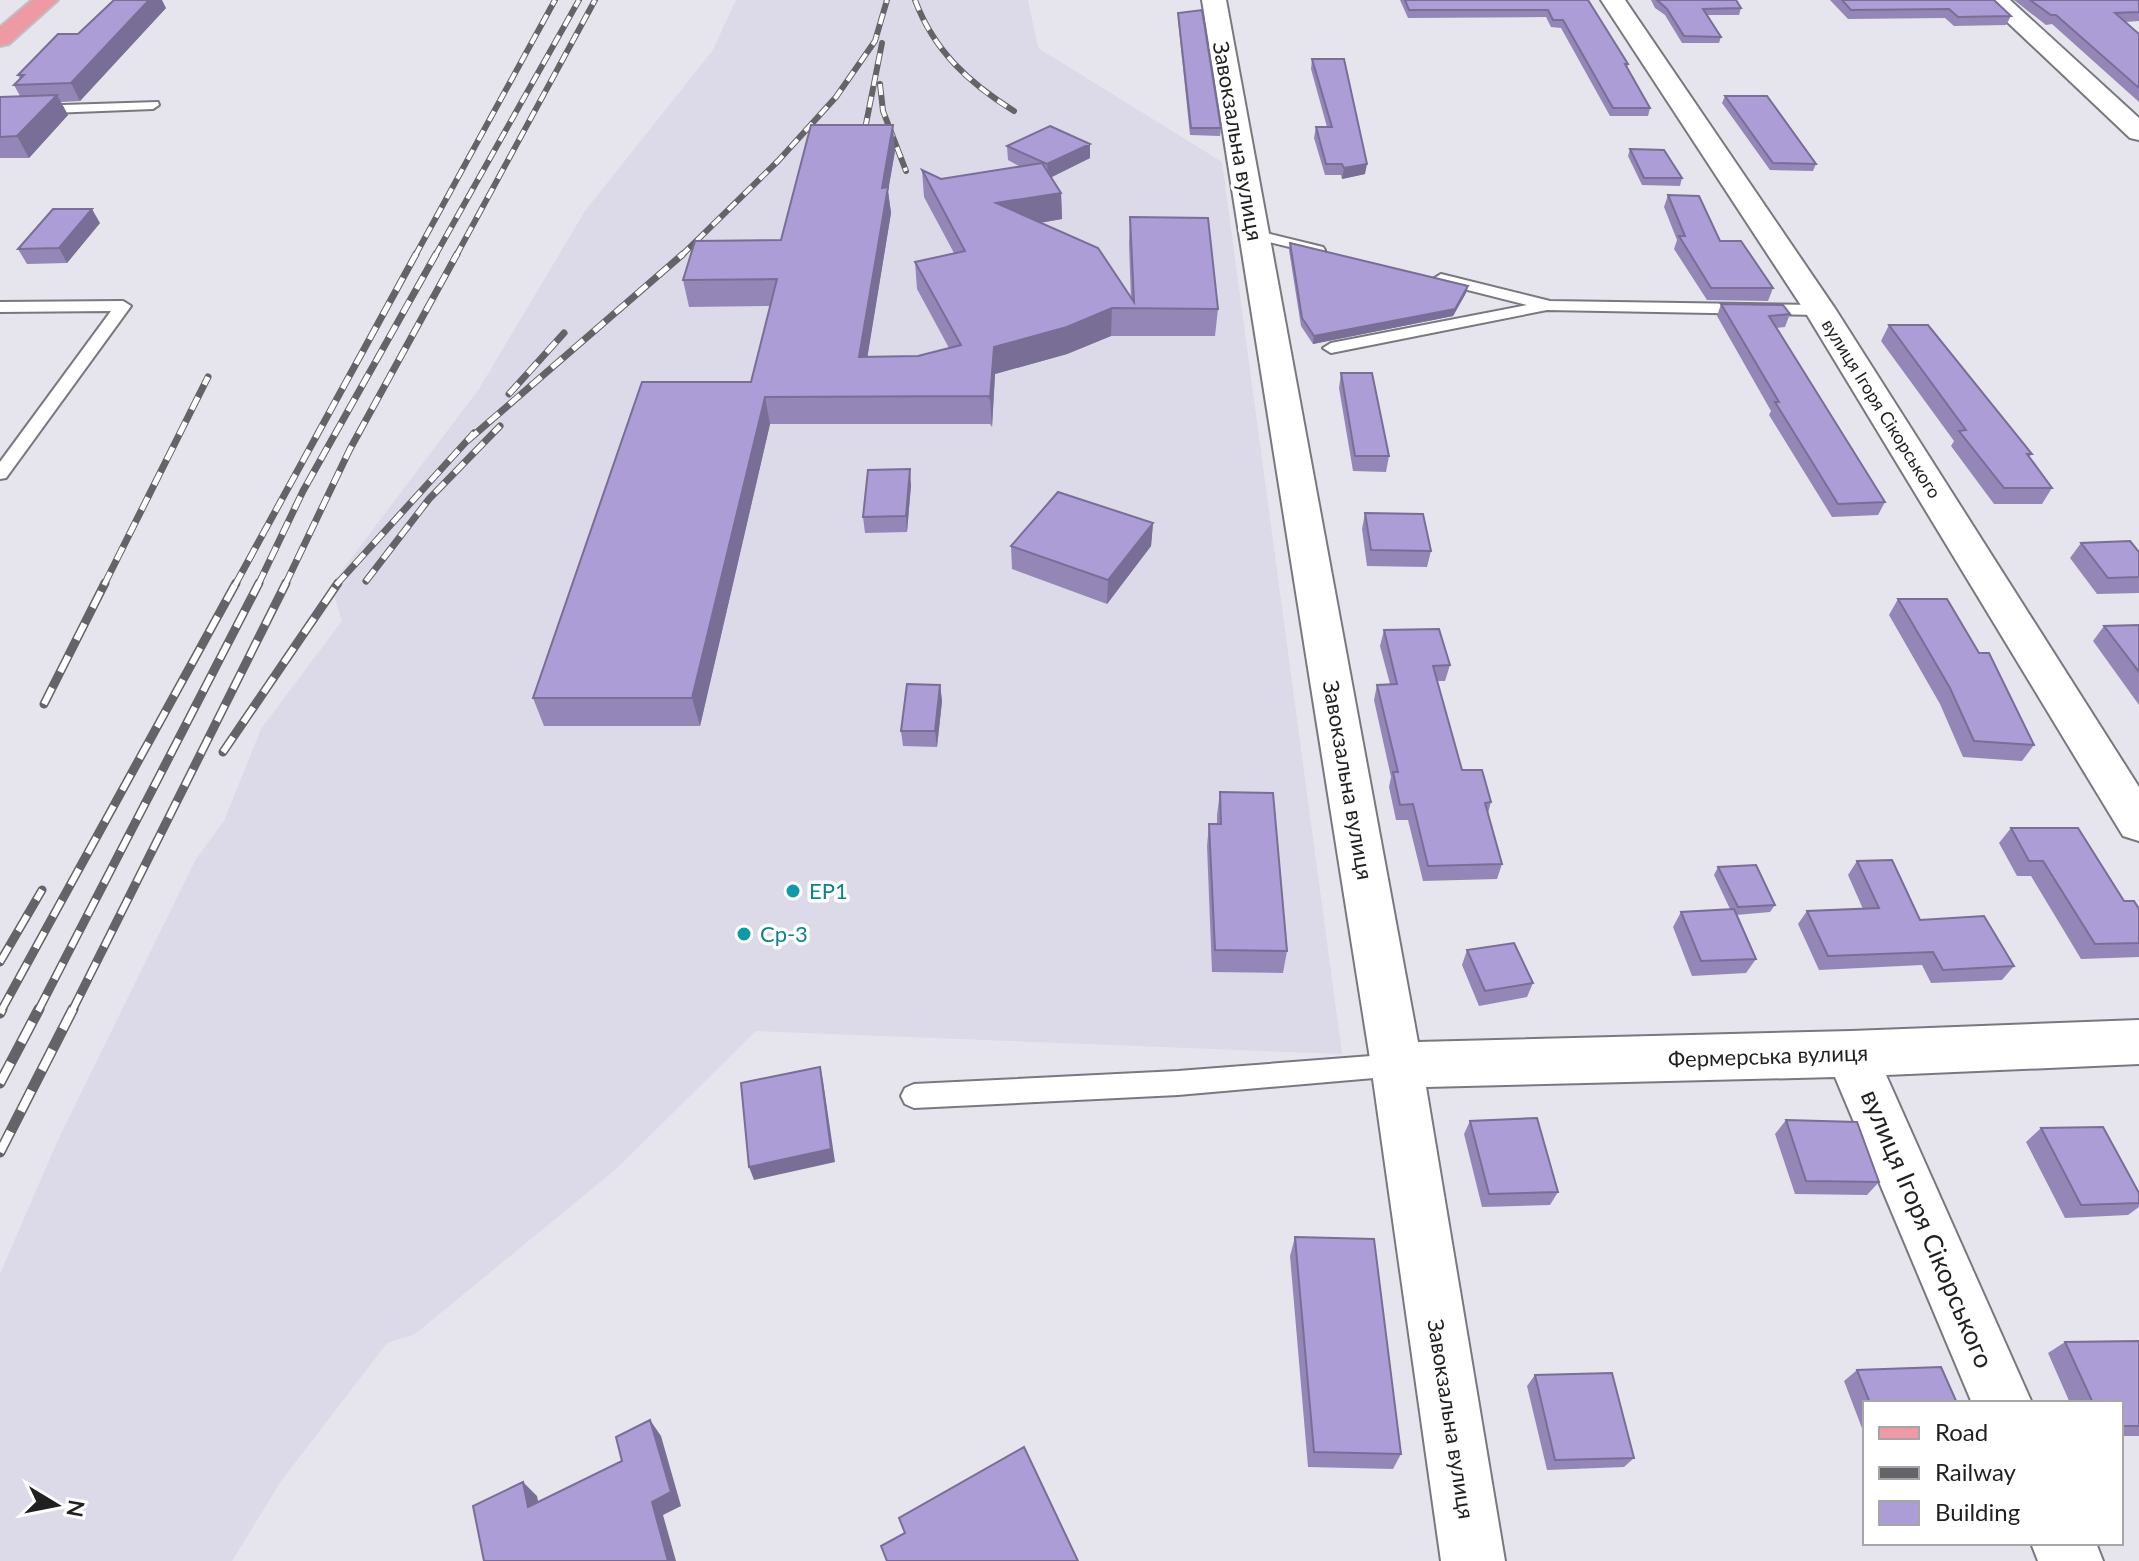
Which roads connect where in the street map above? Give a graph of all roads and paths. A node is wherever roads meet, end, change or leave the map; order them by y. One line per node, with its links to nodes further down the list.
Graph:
1 (46, 0): 5 (main road)
2 (1214, 0): 9 (street, Завокзальна вулиця)
3 (1613, 0): 14 (street, вулиця Ігоря Сікорського)
4 (1996, 0): 8 (street)
5 (0, 39)
6 (153, 105): 7 (lane)
7 (0, 111)
8 (2139, 132)
9 (1254, 234): 10 (lane); 20 (street, Завокзальна вулиця)
10 (1328, 252)
11 (1417, 273): 12 (lane)
12 (1550, 306): 14 (lane); 15 (lane)
13 (0, 307): 16 (lane)
14 (1820, 310): 17 (street, вулиця Ігоря Сікорського)
15 (1331, 348)
16 (0, 474)
17 (2139, 824)
18 (2139, 1042): 19 (street, Фермерська вулиця)
19 (1851, 1054): 20 (street, Фермерська вулиця); 22 (street, вулиця Ігоря Сікорського)
20 (1397, 1065): 21 (lane); 23 (street, Завокзальна вулиця)
21 (914, 1096)
22 (2001, 1401)
23 (1473, 1561)

